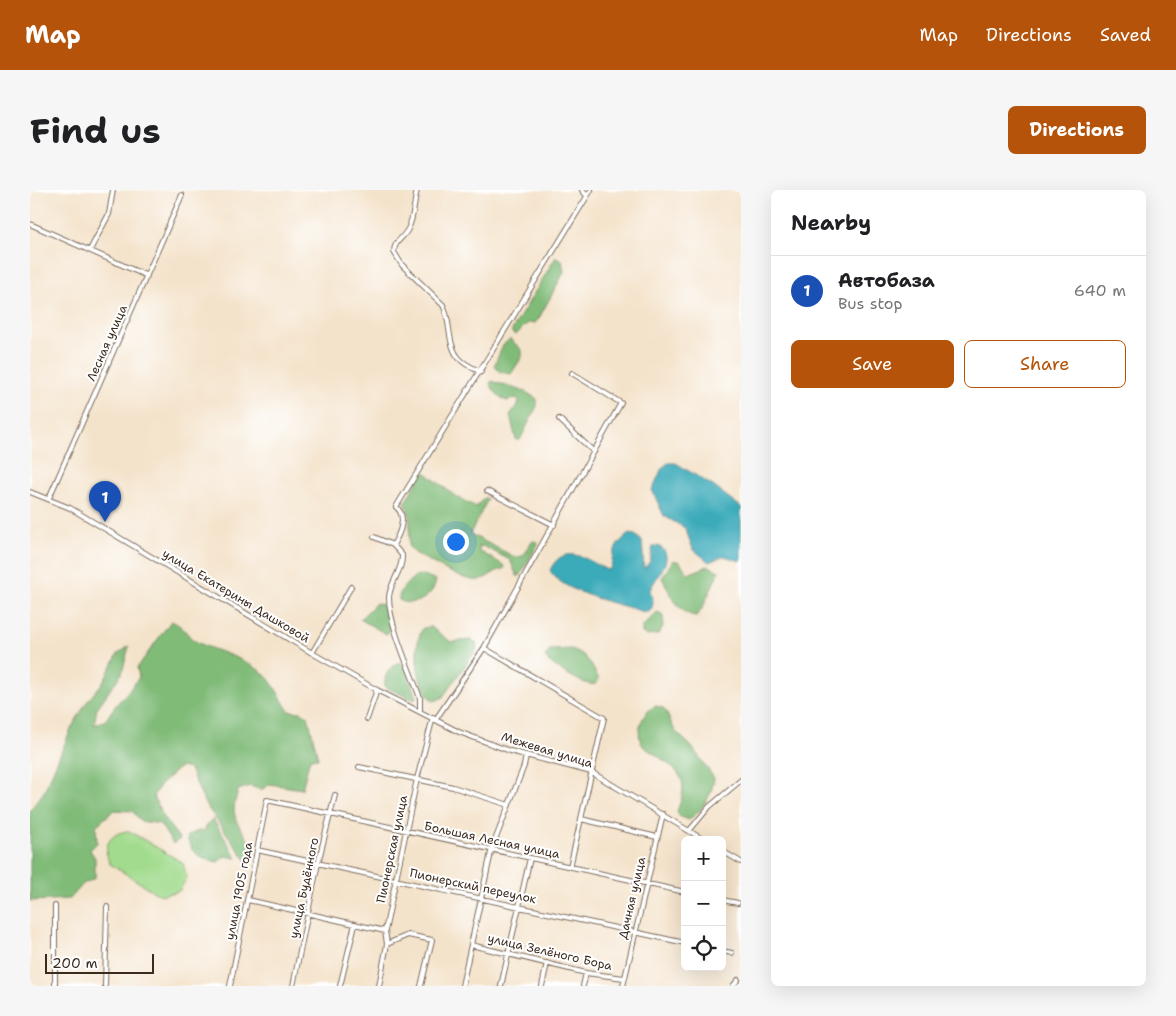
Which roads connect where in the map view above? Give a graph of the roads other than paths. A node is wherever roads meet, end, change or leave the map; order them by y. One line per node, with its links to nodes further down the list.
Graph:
1 (113, 190): 8 (street)
2 (417, 190): 10 (street)
3 (582, 190): 6 (street)
4 (591, 190): 6 (street)
5 (182, 195): 9 (street, Лесная улица)
6 (588, 196): 10 (street)
7 (30, 224): 8 (street)
8 (90, 250): 9 (street)
9 (147, 276): 16 (street, Лесная улица)
10 (481, 372): 19 (street)
11 (572, 373): 13 (street, Пионерская улица)
12 (559, 420): 13 (street)
13 (594, 452): 17 (street, Пионерская улица)
14 (487, 491): 17 (street)
15 (30, 492): 16 (street, улица Екатерины Дашковой)
16 (49, 498): 22 (street, улица Екатерины Дашковой)
17 (554, 525): 21 (street, Пионерская улица)
18 (374, 538): 19 (street)
19 (393, 545): 24 (street)
20 (351, 587): 22 (street)
21 (484, 648): 25 (street, Пионерская улица); 29 (street)
22 (312, 653): 23 (street, улица Екатерины Дашковой)
23 (377, 690): 24 (street, улица Екатерины Дашковой); 26 (street)
24 (420, 710): 25 (street, улица Екатерины Дашковой)
25 (435, 718): 27 (street, Межевая улица); 30 (street, Пионерская улица)
26 (367, 719)
27 (526, 755): 29 (street, Межевая улица); 34 (street)
28 (359, 768): 30 (street)
29 (591, 772): 35 (street, Межевая улица); 37 (street)
30 (417, 779): 34 (street); 39 (street, Пионерская улица)
31 (741, 780): 38 (street)
32 (335, 795): 36 (street, улица Будённого)
33 (267, 800): 36 (street, Большая Лесная улица); 43 (street, улица 1905 года)
34 (509, 805): 42 (street)
35 (663, 814): 38 (street, Межевая улица); 41 (street, Дачная улица)
36 (330, 816): 39 (street, Большая Лесная улица); 47 (street, улица Будённого)
37 (581, 819): 41 (street); 48 (street)
38 (688, 830): 40 (street, Межевая улица)
39 (406, 832): 42 (street, Большая Лесная улица); 49 (street, Пионерская улица)
40 (698, 836)
41 (657, 837): 50 (street, Дачная улица)
42 (492, 848): 45 (street, Большая Лесная улица); 52 (street)
43 (257, 850): 47 (street, Пионерский переулок); 53 (street, улица 1905 года)
44 (726, 853): 46 (street)
45 (530, 858): 48 (street, Большая Лесная улица); 56 (street)
46 (741, 862)
47 (318, 863): 49 (street, Пионерский переулок); 59 (street, улица Будённого)
48 (570, 867): 50 (street, Большая Лесная улица)
49 (396, 880): 52 (street, Пионерский переулок); 61 (street, Пионерская улица)
50 (646, 883): 51 (street, Большая Лесная улица); 62 (street, Дачная улица)
51 (681, 891)
52 (481, 898): 56 (street, Пионерский переулок); 65 (street)
53 (248, 900): 59 (street); 75 (street, улица 1905 года)
54 (726, 901): 55 (street)
55 (738, 903)
56 (519, 905): 62 (street, Пионерский переулок); 68 (street)
57 (55, 906): 73 (street)
58 (107, 908): 74 (street)
59 (308, 912): 60 (street); 76 (street, улица Будённого)
60 (355, 924): 61 (street); 77 (street)
61 (385, 931): 64 (street, Пионерская улица)
62 (634, 932): 63 (street, Пионерский переулок); 71 (street, Дачная улица)
63 (681, 942)
64 (387, 944): 78 (street, Пионерская улица); 79 (street)
65 (471, 944): 68 (street, улица Зелёного Бора); 80 (street)
66 (726, 952): 67 (street)
67 (732, 953)
68 (508, 954): 69 (street, улица Зелёного Бора); 81 (street)
69 (547, 963): 70 (street, улица Зелёного Бора); 82 (street)
70 (586, 973): 71 (street, улица Зелёного Бора); 83 (street)
71 (624, 978): 84 (street, Дачная улица)
72 (738, 980): 85 (street)
73 (55, 986)
74 (105, 986)
75 (230, 986)
76 (293, 986)
77 (340, 986)
78 (379, 986)
79 (421, 986)
80 (462, 986)
81 (501, 986)
82 (542, 986)
83 (583, 986)
84 (622, 986)
85 (733, 986)

